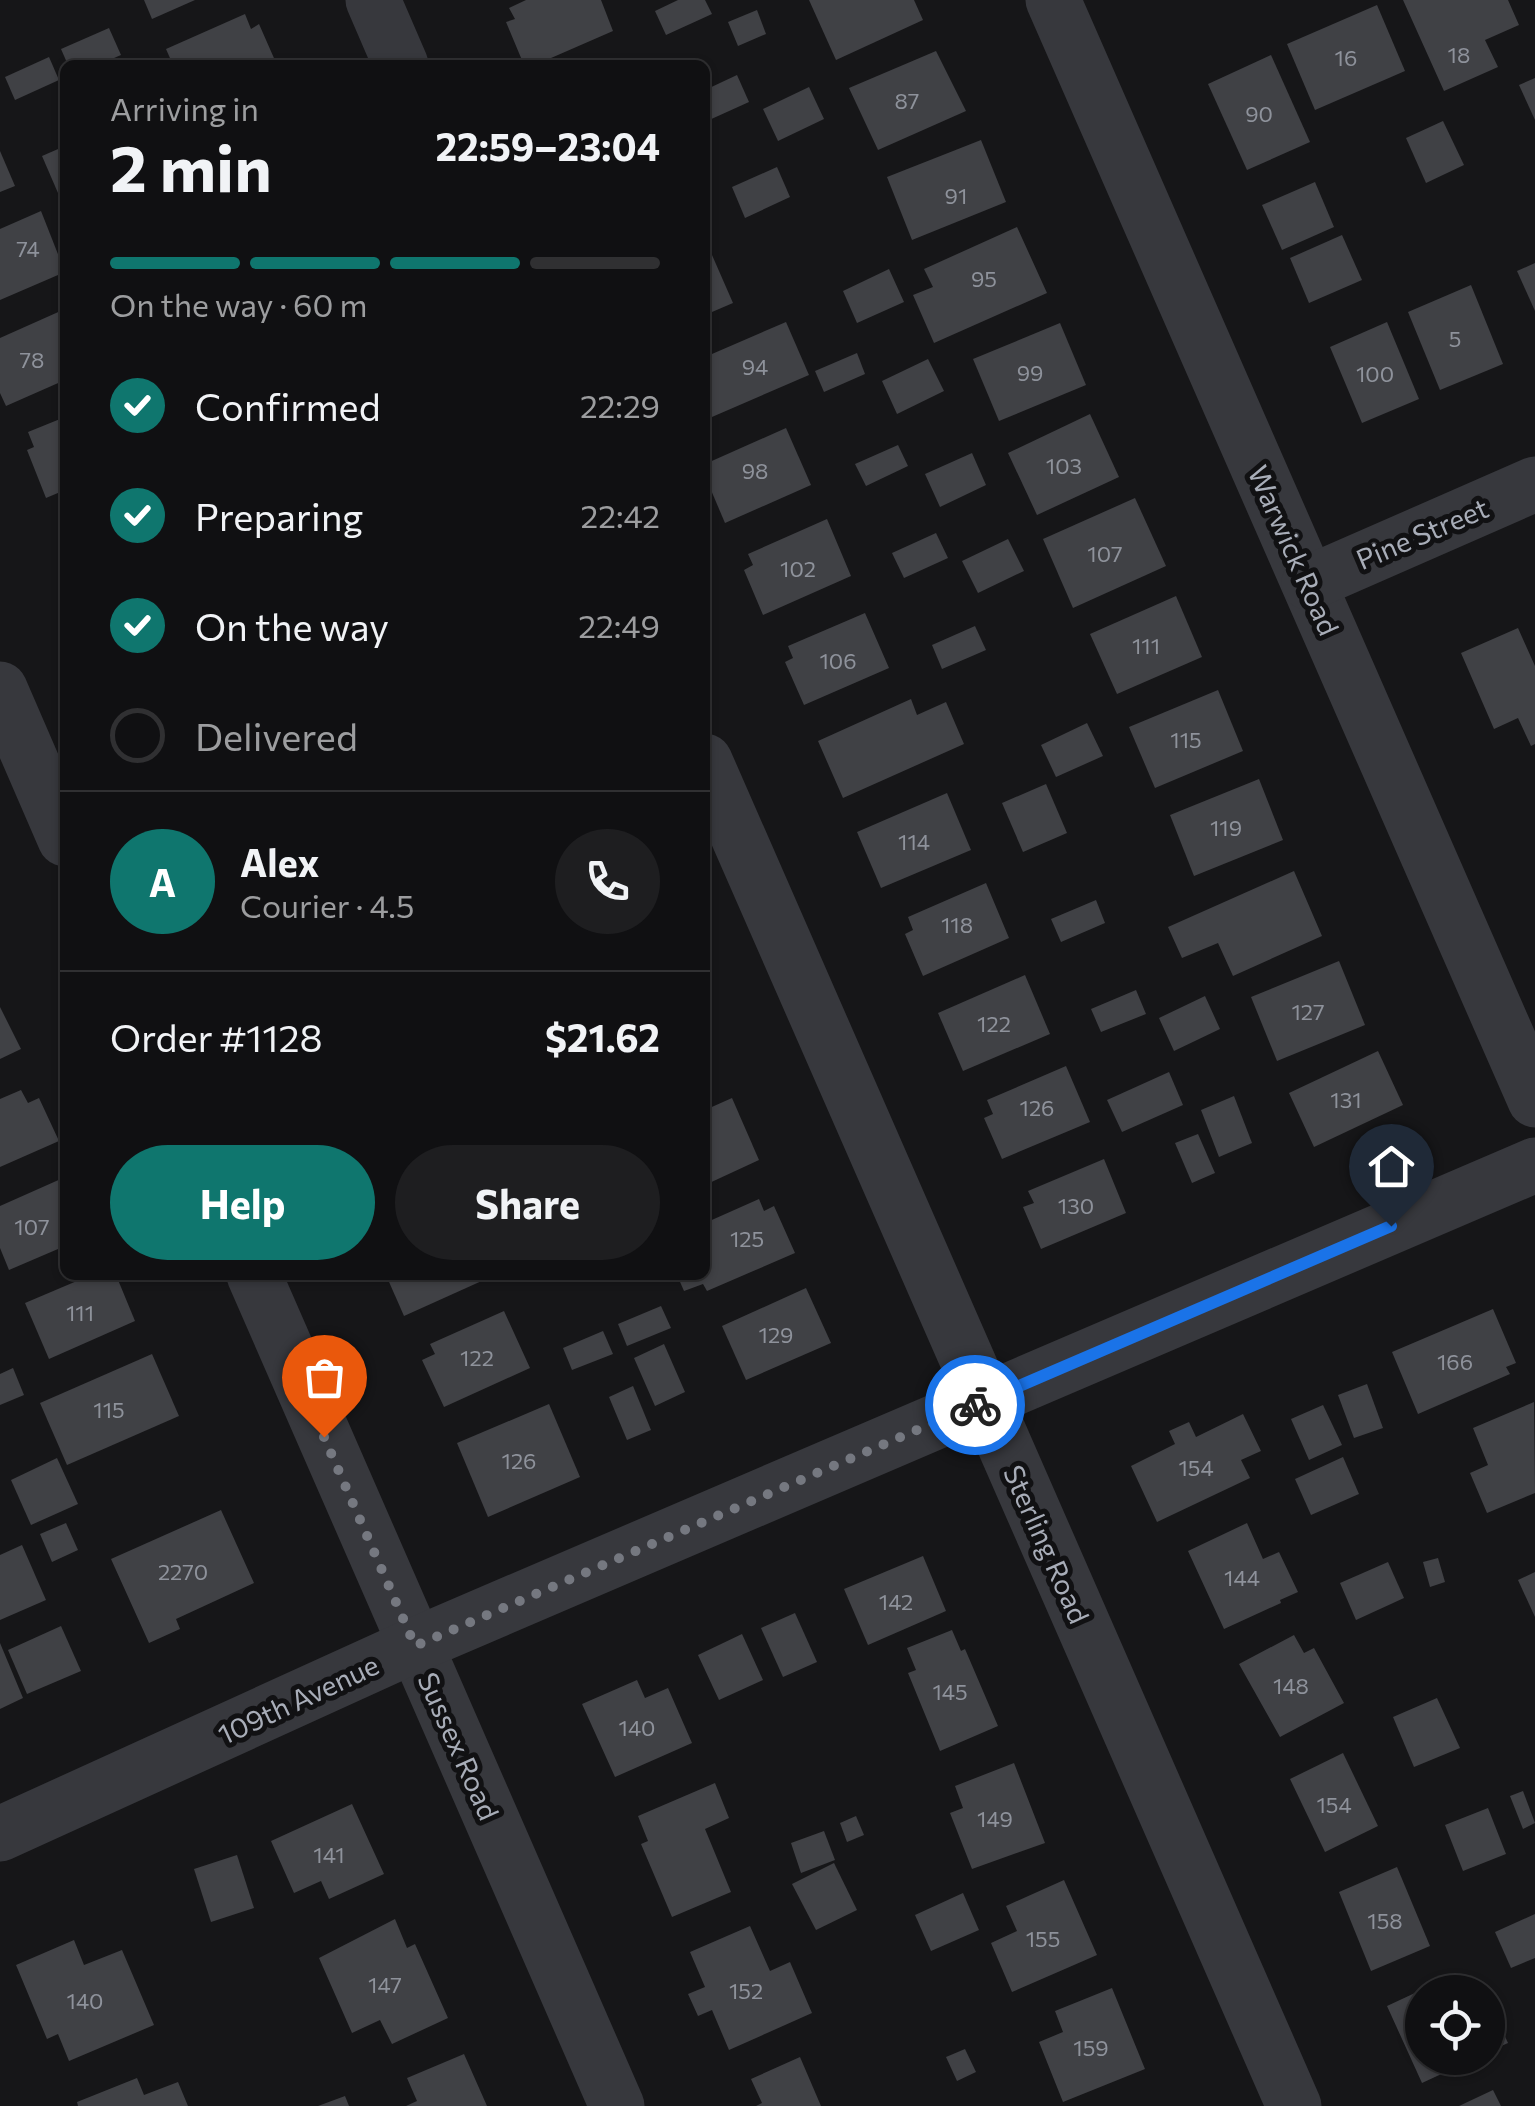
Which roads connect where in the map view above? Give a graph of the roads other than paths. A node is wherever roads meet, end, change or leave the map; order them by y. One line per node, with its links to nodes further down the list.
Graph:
1 (373, 0): 3 (street)
2 (1071, 6): 5 (street, Warwick Road)
3 (400, 60)
4 (1535, 484): 5 (street, Pine Street)
5 (1309, 582): 9 (street, Warwick Road)
6 (0, 688): 8 (street)
7 (710, 772): 12 (street, Sterling Road)
8 (60, 827)
9 (1535, 1100)
10 (1535, 1165): 12 (street, 109th Avenue)
11 (256, 1280): 13 (street, Sussex Road)
12 (984, 1401): 13 (street, 109th Avenue); 16 (street, Sterling Road)
13 (415, 1646): 14 (street, 109th Avenue); 15 (street, Sussex Road)
14 (0, 1834)
15 (617, 2106)
16 (1294, 2106)

